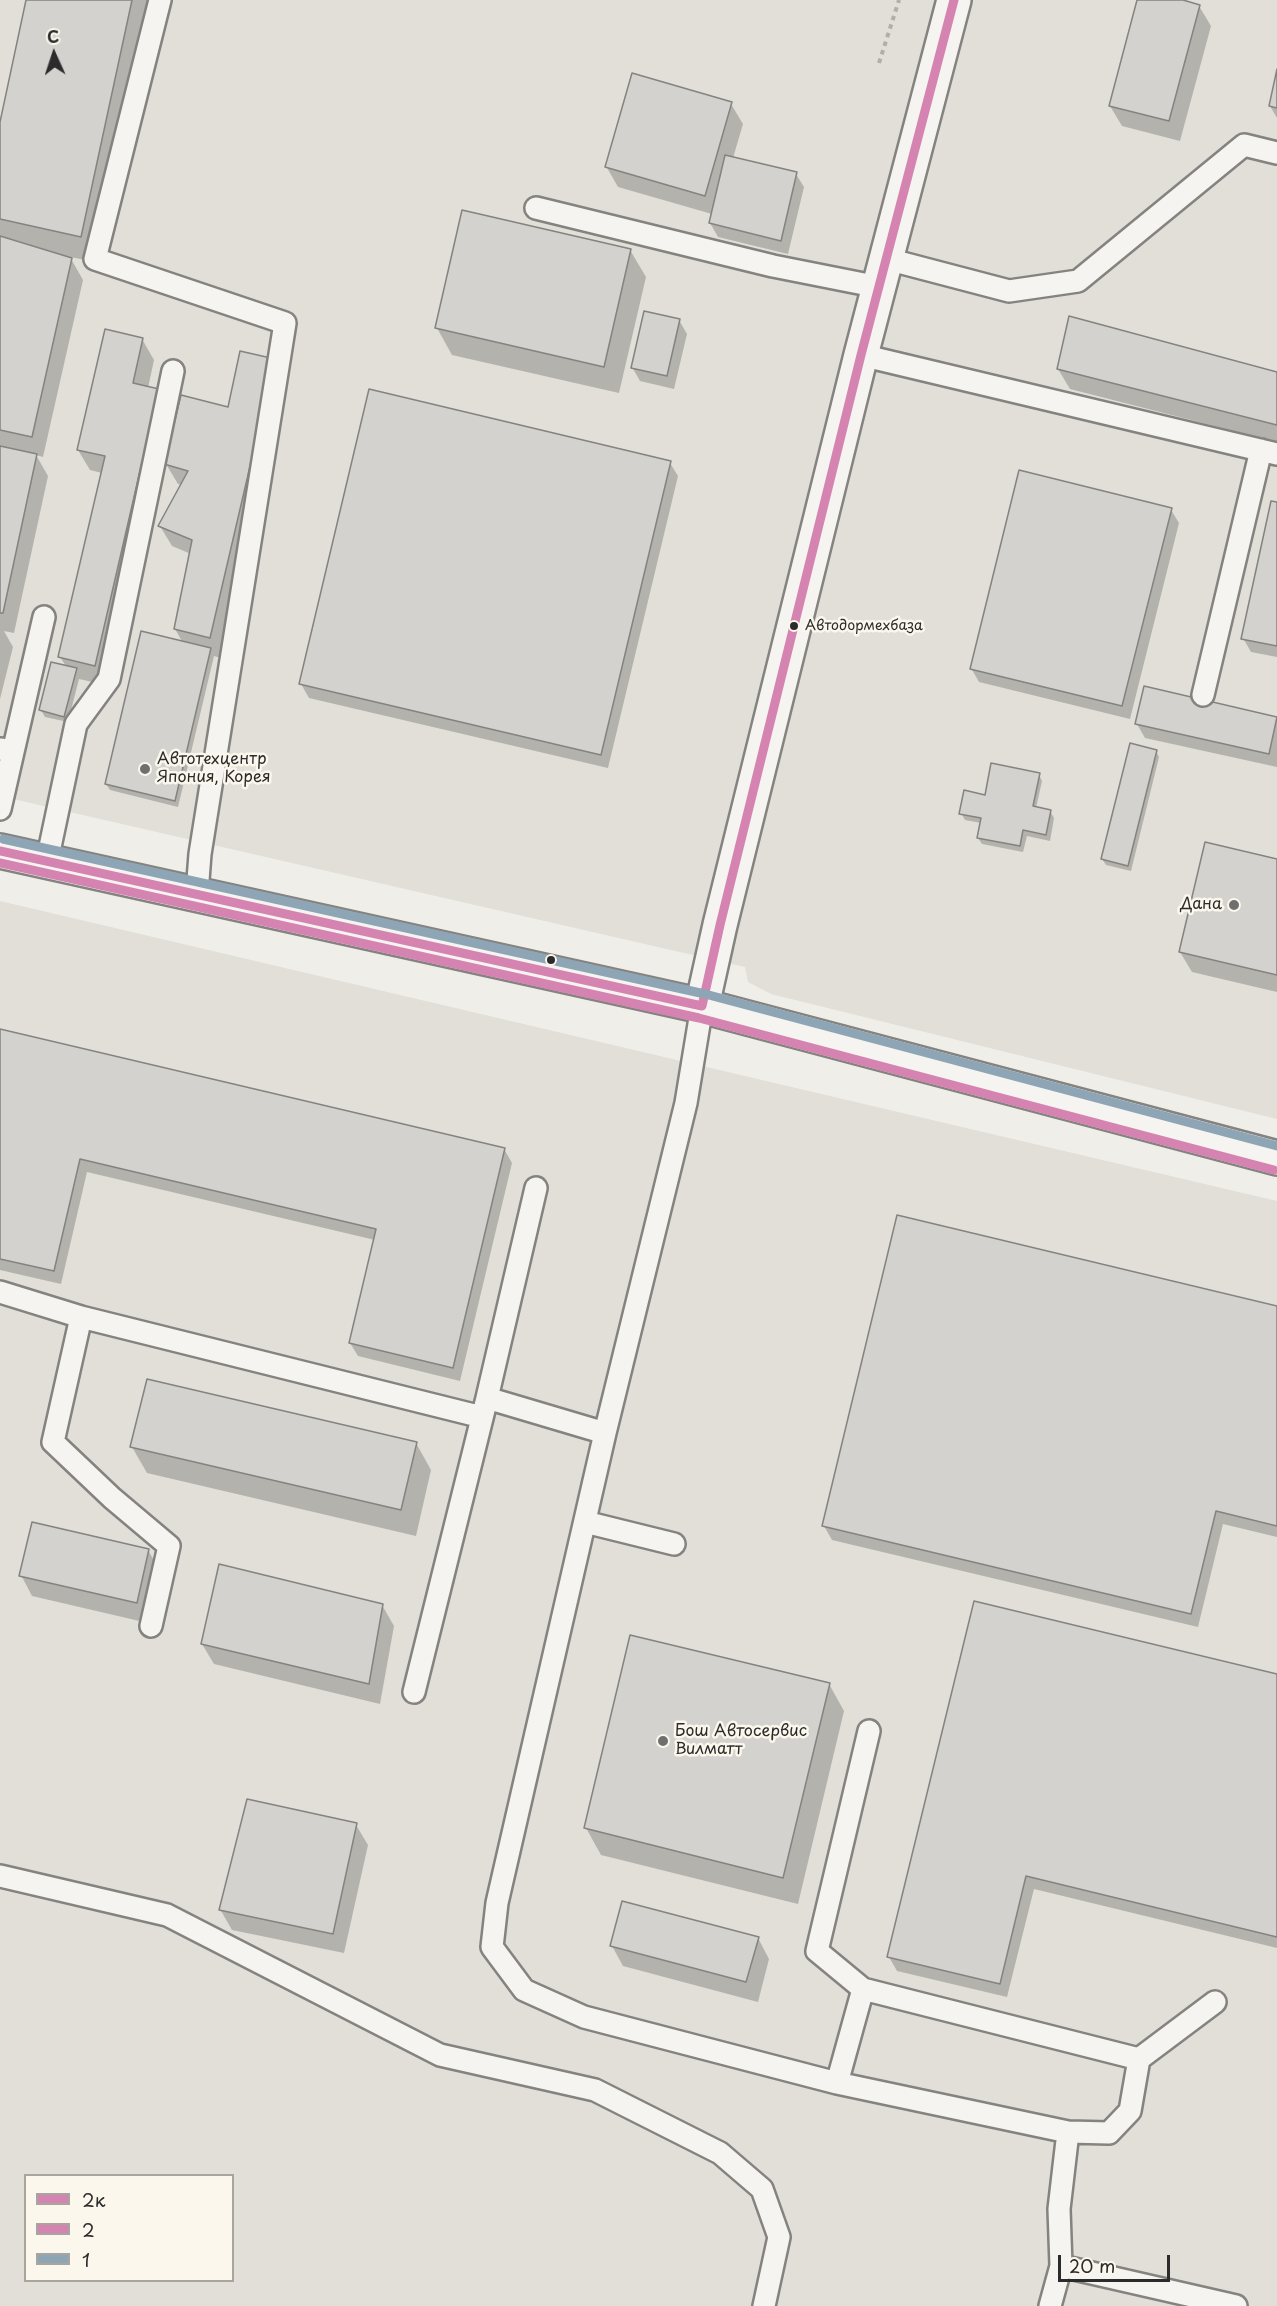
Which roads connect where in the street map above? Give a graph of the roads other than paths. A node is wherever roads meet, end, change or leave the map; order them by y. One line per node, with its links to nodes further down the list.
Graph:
1 (160, 0): 15 (lane)
2 (954, 0): 5 (main road)
3 (1277, 153): 5 (lane)
4 (536, 208): 5 (lane)
5 (883, 273): 6 (main road)
6 (861, 356): 8 (lane); 16 (main road)
7 (174, 371): 14 (lane)
8 (1269, 452): 10 (lane)
9 (44, 617): 11 (lane)
10 (1203, 695)
11 (6, 750): 12 (lane)
12 (0, 809)
13 (0, 851): 14 (main road)
14 (47, 861): 15 (main road)
15 (197, 893): 16 (main road)
16 (702, 1006): 17 (main road); 22 (lane)
17 (1277, 1158)
18 (536, 1188): 21 (lane)
19 (0, 1292): 20 (lane)
20 (81, 1317): 21 (lane); 25 (lane)
21 (484, 1407): 22 (lane); 26 (lane)
22 (605, 1433): 23 (lane)
23 (585, 1522): 24 (lane); 32 (lane)
24 (674, 1544)
25 (151, 1626)
26 (414, 1692)
27 (869, 1731): 29 (lane)
28 (0, 1876): 35 (lane)
29 (863, 1989): 31 (lane); 32 (lane)
30 (1215, 2002): 31 (lane)
31 (1139, 2059): 33 (lane)
32 (837, 2083): 33 (lane)
33 (1068, 2132): 34 (lane)
34 (1061, 2266): 36 (lane); 37 (lane)
35 (764, 2306)
36 (1050, 2306)
37 (1236, 2306)

